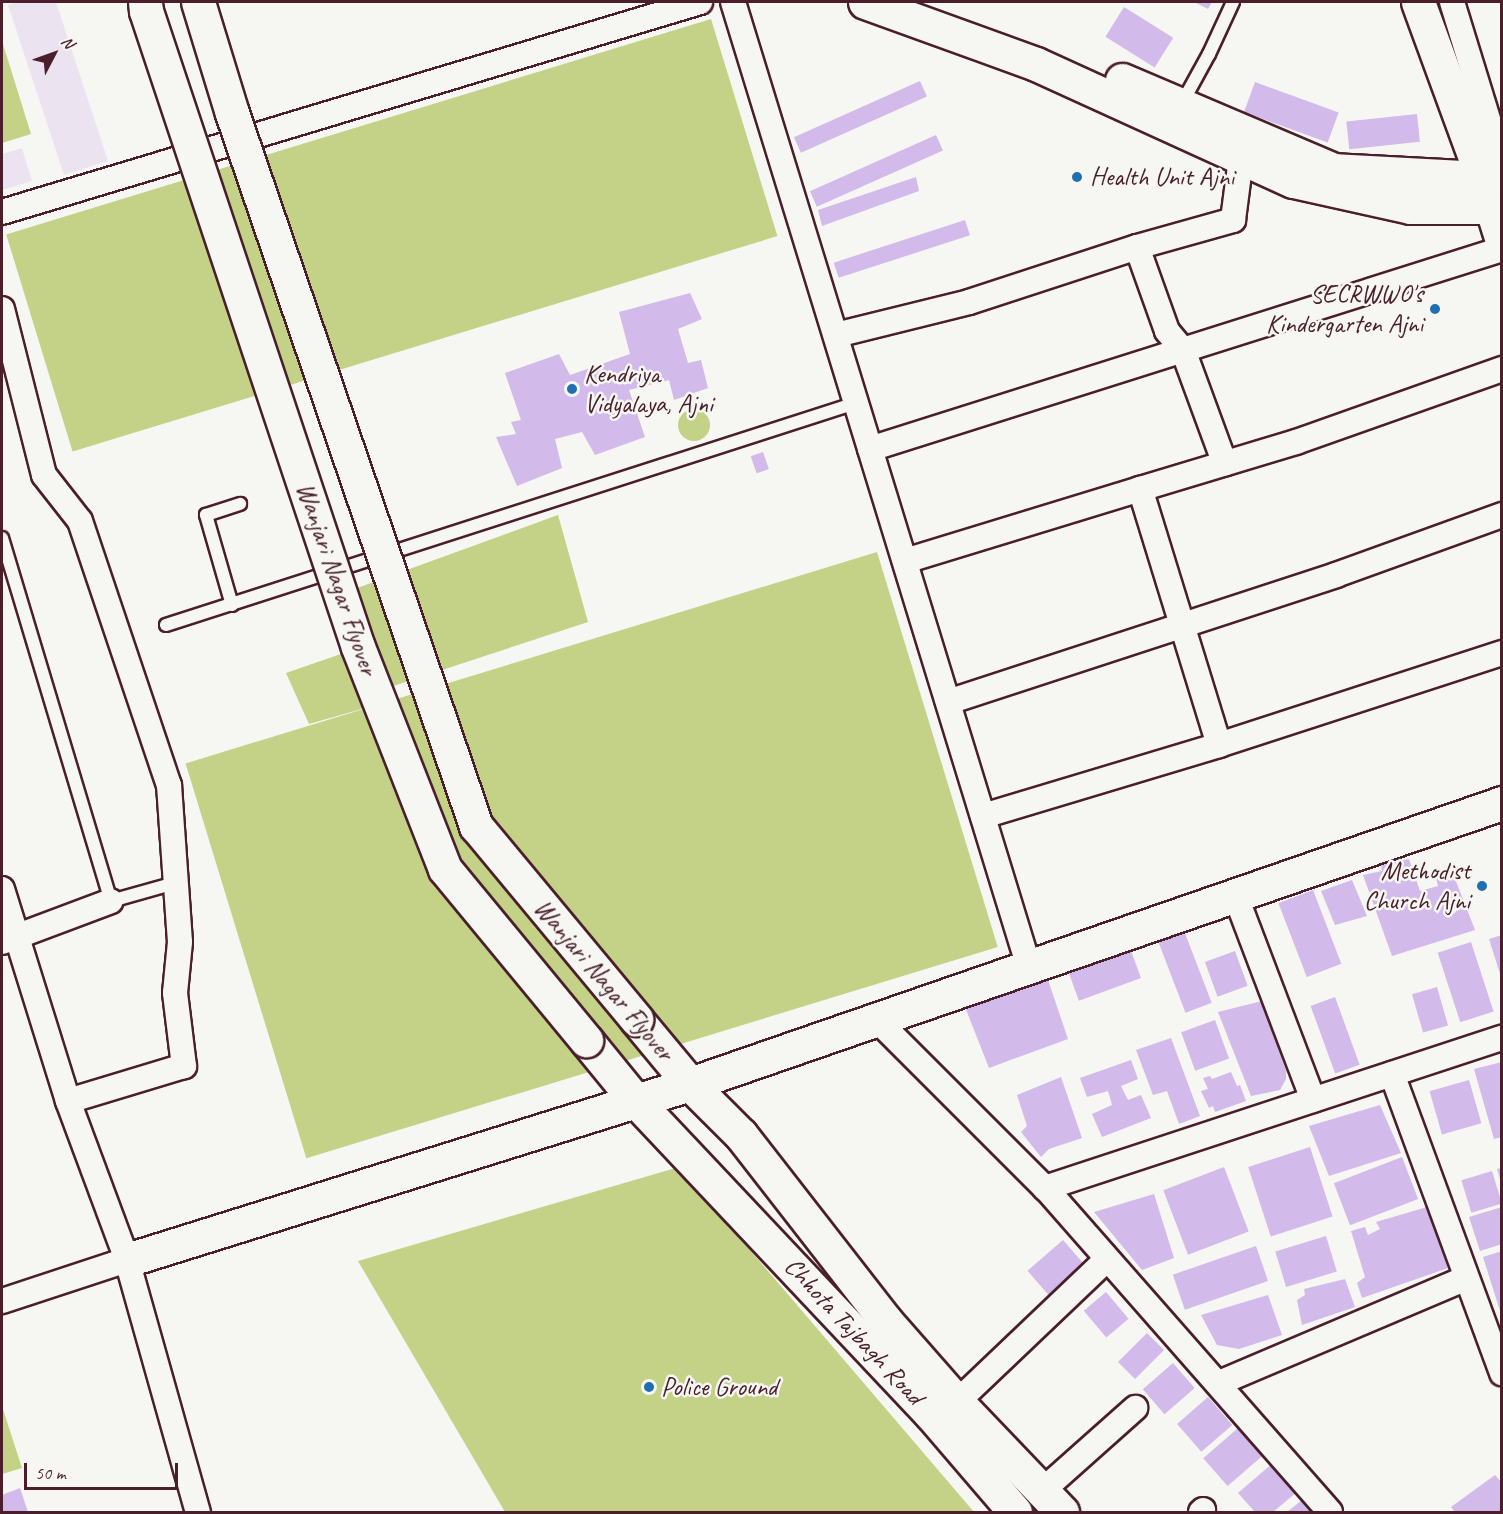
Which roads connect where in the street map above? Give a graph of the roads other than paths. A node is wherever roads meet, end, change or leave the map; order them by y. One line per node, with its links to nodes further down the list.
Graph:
1 (145, 2): 47 (main road, Wanjari Nagar Flyover, bridge)
2 (198, 2): 46 (main road, Wanjari Nagar Flyover, bridge)
3 (700, 2): 13 (street)
4 (733, 2): 18 (street)
5 (865, 2): 11 (main road)
6 (919, 2): 10 (main road)
7 (1233, 2): 10 (lane)
8 (1418, 2): 12 (main road)
9 (1452, 2): 12 (street)
10 (1176, 102): 12 (main road)
11 (1241, 158): 12 (main road); 15 (street)
12 (1496, 187): 14 (main road)
13 (2, 212)
14 (1502, 241)
15 (1137, 247): 18 (street); 19 (street)
16 (1502, 249): 19 (street)
17 (2, 309): 37 (street)
18 (836, 335): 21 (street)
19 (1183, 350): 22 (street); 23 (street)
20 (1502, 369): 23 (street)
21 (856, 403): 22 (street); 29 (lane)
22 (870, 449): 28 (street)
23 (1225, 464): 24 (street)
24 (1140, 489): 28 (street); 30 (street)
25 (240, 504): 29 (lane)
26 (1502, 515): 30 (street)
27 (2, 538): 40 (lane)
28 (905, 561): 33 (street)
29 (232, 604): 31 (lane)
30 (1182, 624): 33 (street); 34 (street)
31 (166, 626)
32 (1502, 653): 34 (street)
33 (948, 702): 36 (street)
34 (1219, 745): 36 (street)
35 (1502, 803): 39 (main road)
36 (983, 816): 42 (street)
37 (175, 883): 40 (lane); 49 (street)
38 (2, 890): 41 (street)
39 (1236, 897): 42 (main road); 48 (street)
40 (111, 901): 41 (street)
41 (9, 939): 49 (street)
42 (1029, 967): 43 (main road)
43 (877, 1020): 46 (main road); 51 (street)
44 (1502, 1038): 45 (street)
45 (1392, 1074): 48 (street); 54 (street)
46 (690, 1084): 47 (main road); 58 (main road, Wanjari Nagar Flyover)
47 (635, 1100): 50 (main road, Wanjari Nagar Flyover); 53 (main road)
48 (1313, 1100): 51 (street)
49 (68, 1101): 53 (street)
50 (687, 1154): 62 (main road, Chhota Tajbagh Road)
51 (1046, 1188): 52 (street)
52 (1107, 1259): 57 (street); 58 (street)
53 (127, 1260): 55 (street); 61 (street)
54 (1466, 1278): 56 (street); 57 (street)
55 (2, 1301)
56 (1502, 1373)
57 (1220, 1383): 63 (street)
58 (957, 1402): 60 (main road, Wanjari Nagar Flyover)
59 (1135, 1408): 60 (street)
60 (1052, 1502)
61 (198, 1512)
62 (1015, 1512)
63 (1330, 1512)

